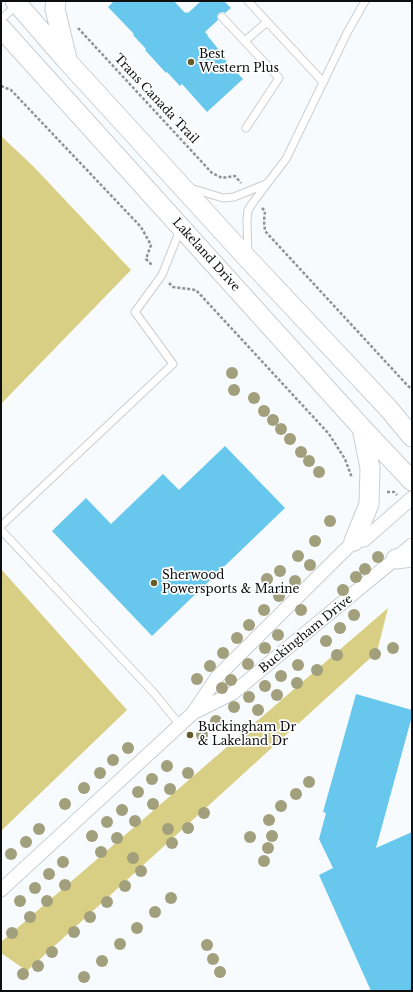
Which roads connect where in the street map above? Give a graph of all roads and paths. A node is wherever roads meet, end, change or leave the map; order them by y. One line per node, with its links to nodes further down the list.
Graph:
1 (56, 1): 11 (main road)
2 (248, 1): 7 (lane)
3 (365, 1): 12 (lane)
4 (18, 2): 6 (lane); 11 (main road)
5 (222, 17): 10 (lane)
6 (1, 19)
7 (267, 22): 10 (lane); 12 (lane)
8 (76, 26): 16 (path, Trans Canada Trail)
9 (1, 28): 19 (main road, Lakeland Drive)
10 (245, 41): 14 (lane)
11 (67, 61): 17 (main road)
12 (323, 82): 15 (lane)
13 (1, 86): 21 (path)
14 (246, 128)
15 (268, 183): 17 (lane); 20 (lane)
16 (241, 184)
17 (182, 186): 20 (main road)
18 (261, 208): 22 (path)
19 (181, 228): 21 (lane); 25 (main road, Lakeland Drive)
20 (248, 259): 23 (main road)
21 (162, 275): 27 (path); 30 (lane)
22 (412, 389)
23 (388, 408): 24 (main road); 26 (main road)
24 (412, 415)
25 (362, 428): 28 (main road, Lakeland Drive); 32 (main road)
26 (412, 437)
27 (352, 481)
28 (412, 481)
29 (412, 498): 32 (street, Buckingham Drive)
30 (1, 526)
31 (1, 530): 36 (lane)
32 (354, 541): 35 (street, Buckingham Drive)
33 (412, 545): 34 (street, Buckingham Drive)
34 (404, 558): 35 (street, Buckingham Drive)
35 (193, 713): 36 (street, Buckingham Drive)
36 (180, 725): 37 (street, Buckingham Drive)
37 (1, 890)

